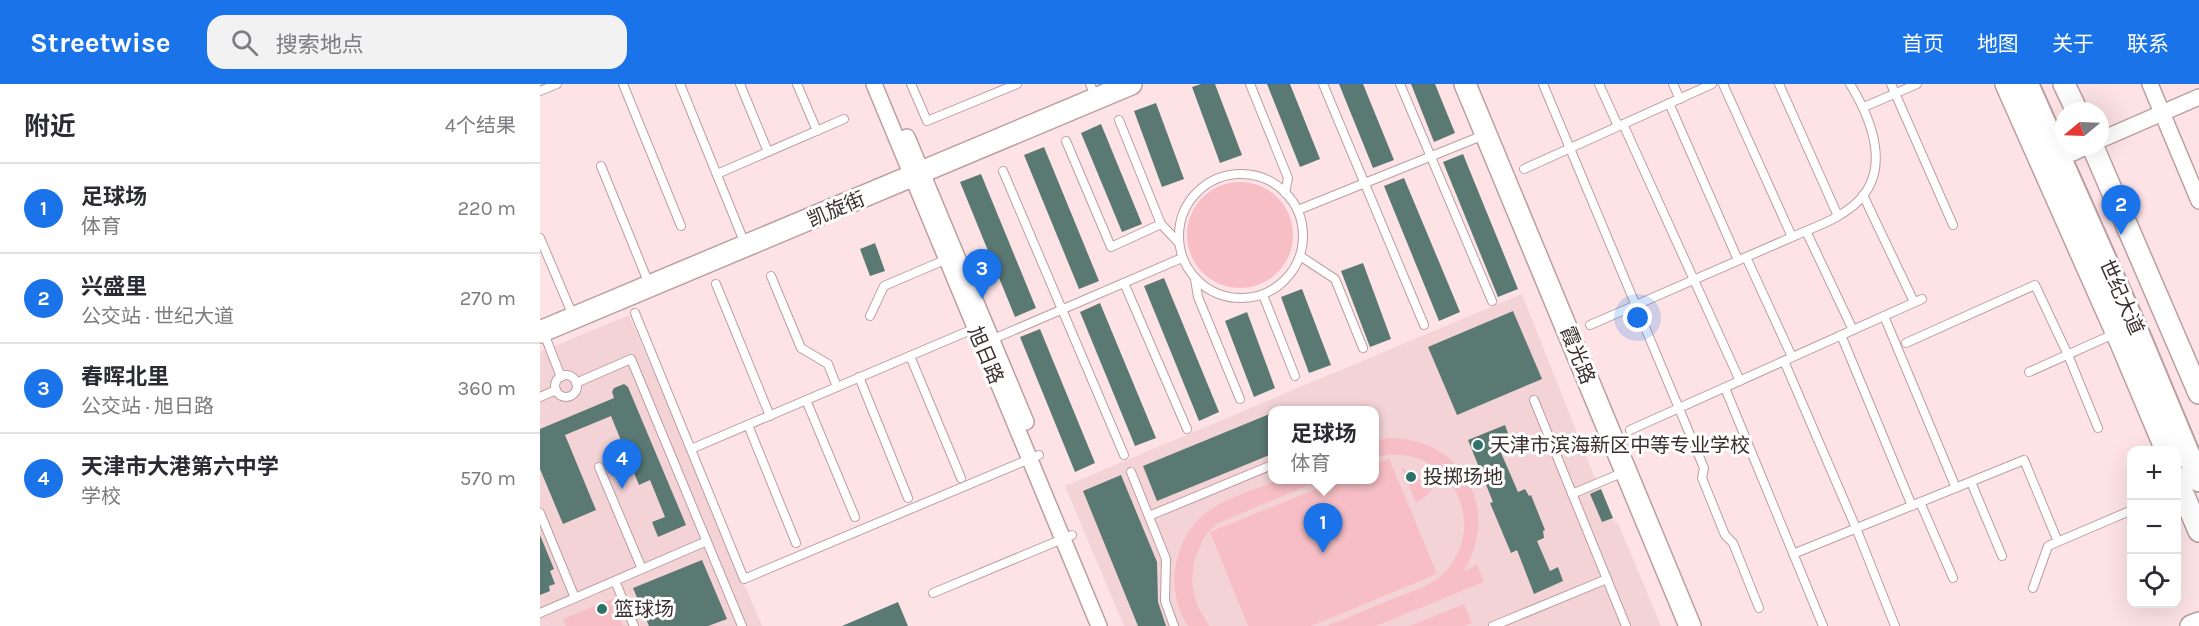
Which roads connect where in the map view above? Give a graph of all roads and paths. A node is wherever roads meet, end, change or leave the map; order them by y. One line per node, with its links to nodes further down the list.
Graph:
1 (557, 84): 32 (lane)
2 (623, 84): 66 (lane)
3 (680, 84): 57 (lane)
4 (740, 84): 49 (lane)
5 (797, 84): 44 (lane)
6 (874, 84): 55 (street, 旭日路)
7 (885, 84): 55 (street, 旭日路)
8 (911, 84): 9 (lane)
9 (1017, 84)
10 (1116, 84): 31 (street, 凯旋街)
11 (1131, 84): 55 (street, 凯旋街)
12 (1250, 84): 59 (lane)
13 (1323, 84): 58 (lane)
14 (1400, 84): 52 (lane)
15 (1465, 84): 45 (street, 霞光路)
16 (1474, 84): 45 (street, 霞光路)
17 (1543, 84): 48 (lane)
18 (1599, 84): 43 (lane)
19 (1673, 84): 35 (lane)
20 (1712, 84): 35 (lane)
21 (1723, 84): 68 (lane)
22 (1779, 84): 63 (lane)
23 (1850, 84): 38 (lane)
24 (1891, 84): 33 (lane)
25 (1917, 84): 33 (lane)
26 (2006, 84): 94 (street)
27 (2027, 84): 94 (main road, 世纪大道)
28 (2042, 84): 39 (main road, 世纪大道)
29 (2064, 84): 36 (street)
30 (2150, 84): 40 (street)
31 (1092, 88): 55 (street, 凯旋街)
32 (540, 91)
33 (1895, 93): 38 (lane); 65 (lane)
34 (2199, 97): 40 (street)
35 (1680, 99): 37 (lane)
36 (2073, 102)
37 (1669, 103): 43 (lane); 75 (lane)
38 (1864, 107): 60 (lane)
39 (2055, 107)
40 (2162, 113): 46 (street); 61 (street)
41 (844, 119): 44 (lane)
42 (1119, 120): 64 (lane)
43 (1621, 125): 48 (lane); 79 (lane)
44 (817, 131): 49 (lane)
45 (1490, 133): 52 (lane); 130 (street, 霞光路)
46 (2109, 136)
47 (1066, 141): 64 (lane)
48 (1570, 148): 54 (lane); 84 (lane)
49 (768, 152): 57 (lane)
50 (2082, 156): 112 (street)
51 (2082, 156): 123 (main road, 世纪大道)
52 (1431, 157): 58 (lane); 83 (lane)
53 (601, 166): 77 (lane)
54 (1524, 169)
55 (916, 171): 70 (street, 凯旋街); 72 (street, 旭日路); 93 (street, 凯旋街)
56 (1003, 171): 85 (lane)
57 (717, 174): 70 (lane)
58 (1364, 184): 62 (lane); 90 (lane)
59 (1285, 193): 62 (lane); 71 (lane)
60 (1863, 195): 63 (lane); 88 (lane)
61 (2199, 201)
62 (1298, 210): 73 (lane)
63 (1838, 216): 67 (lane)
64 (1161, 224): 71 (lane)
65 (1953, 225)
66 (681, 226)
67 (1806, 231): 68 (lane); 95 (lane)
68 (1792, 237): 75 (lane)
69 (540, 238): 86 (lane)
70 (743, 239): 77 (street, 凯旋街)
71 (1178, 242): 74 (lane)
72 (951, 256): 89 (lane); 92 (street, 旭日路)
73 (1300, 256): 82 (lane); 99 (lane)
74 (1182, 258): 78 (lane); 80 (lane)
75 (1742, 259): 79 (lane); 102 (lane)
76 (771, 276): 109 (lane)
77 (647, 279): 86 (street, 凯旋街)
78 (1195, 279): 82 (lane); 114 (lane)
79 (1695, 279): 84 (lane); 107 (lane)
80 (1124, 283): 85 (lane); 121 (lane)
81 (716, 284): 118 (lane)
82 (1263, 294): 104 (lane)
83 (1492, 301)
84 (1637, 305): 91 (lane); 117 (lane)
85 (1062, 309): 97 (lane); 126 (lane)
86 (571, 311): 93 (street, 凯旋街)
87 (635, 313): 125 (lane)
88 (1884, 315): 95 (lane); 135 (lane)
89 (870, 316)
90 (1424, 325)
91 (1590, 325)
92 (980, 326): 97 (street, 旭日路); 101 (lane)
93 (541, 327): 105 (lane)
94 (2125, 329): 100 (lane); 124 (street); 134 (main road, 世纪大道)
95 (1853, 330): 96 (lane)
96 (1841, 335): 102 (lane); 138 (lane)
97 (986, 342): 127 (street, 旭日路)
98 (1906, 343): 100 (lane)
99 (1363, 348)
100 (2068, 355): 103 (lane); 120 (lane)
101 (910, 356): 106 (lane); 132 (lane)
102 (1788, 359): 107 (lane); 143 (lane)
103 (2029, 372)
104 (1295, 376)
105 (561, 377): 108 (lane); 111 (lane)
106 (859, 377): 109 (lane); 137 (lane)
107 (1740, 381): 110 (lane)
108 (576, 383): 111 (lane); 147 (lane)
109 (837, 387): 115 (lane)
110 (1725, 388): 117 (lane); 149 (lane)
111 (556, 390): 113 (lane)
112 (2199, 393)
113 (540, 397)
114 (1240, 399)
115 (806, 400): 118 (lane); 142 (lane)
116 (1534, 400): 136 (lane)
117 (1680, 408): 122 (lane); 158 (lane)
118 (770, 416): 119 (lane)
119 (748, 425): 125 (lane); 148 (lane)
120 (2097, 428)
121 (1187, 429)
122 (1630, 429)
123 (2199, 442)
124 (2165, 446)
125 (691, 449): 127 (lane)
126 (1124, 454)
127 (1034, 457): 145 (street, 旭日路)
128 (599, 467): 151 (lane)
129 (1268, 467): 141 (lane)
130 (1630, 469): 136 (lane); 168 (street, 霞光路); 169 (street, 霞光路)
131 (1131, 472): 141 (lane)
132 (960, 478)
133 (1971, 482): 135 (lane); 146 (lane); 150 (lane)
134 (2186, 483): 144 (street)
135 (1956, 488): 138 (lane)
136 (1572, 494): 153 (lane)
137 (908, 498)
138 (1916, 504): 143 (lane); 152 (lane)
139 (2127, 512): 155 (lane)
140 (540, 513): 157 (lane)
141 (1149, 516): 165 (lane)
142 (855, 517)
143 (1856, 528): 149 (lane); 171 (lane)
144 (2199, 531)
145 (1067, 537): 156 (lane); 163 (street, 旭日路); 164 (street, 旭日路)
146 (2056, 537)
147 (706, 541): 151 (lane); 162 (lane)
148 (796, 543)
149 (1793, 554): 170 (lane)
150 (2002, 556)
151 (642, 569): 154 (lane)
152 (1953, 578)
153 (1607, 579): 166 (lane); 167 (lane)
154 (615, 581): 157 (lane); 161 (lane)
155 (2033, 588)
156 (933, 593)
157 (575, 598): 159 (lane)
158 (1759, 608)
159 (540, 613)
160 (2199, 623): 172 (street)
161 (634, 626)
162 (742, 626)
163 (1099, 626)
164 (1110, 626)
165 (1174, 626)
166 (1493, 626)
167 (1626, 626)
168 (1690, 626)
169 (1699, 626)
170 (1823, 626)
171 (1895, 626)
172 (2191, 626)

